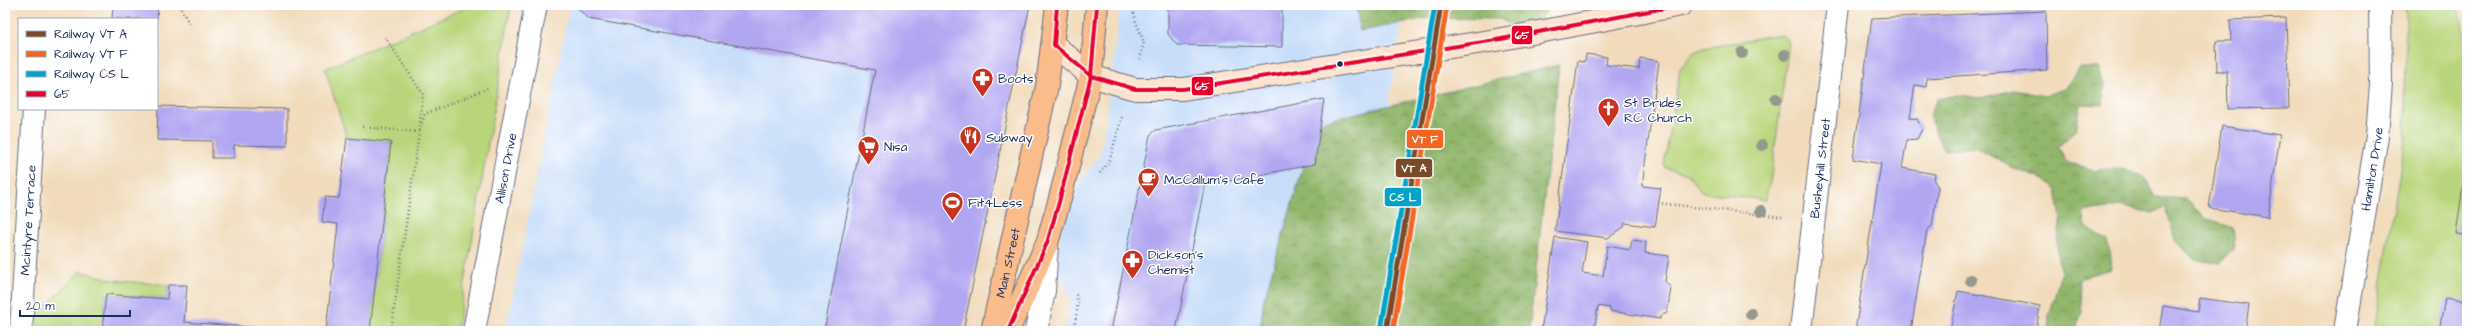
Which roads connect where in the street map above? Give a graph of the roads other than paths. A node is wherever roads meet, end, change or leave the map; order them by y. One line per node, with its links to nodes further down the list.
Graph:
1 (536, 5): 12 (street, Allison Drive)
2 (1058, 5): 7 (main road, Main Street)
3 (1097, 5): 8 (main road, Main Street)
4 (1681, 5): 8 (main road)
5 (1838, 5): 16 (street, Busheyhill Street)
6 (2380, 5): 17 (street, Hamilton Drive)
7 (1054, 46): 8 (main road); 13 (main road, Main Street)
8 (1091, 76): 10 (main road, Main Street)
9 (34, 110): 11 (street, Mcintyre Terrace)
10 (1047, 243): 14 (main road, Main Street); 15 (street, Main Street)
11 (21, 331)
12 (474, 331)
13 (992, 331)
14 (1008, 331)
15 (1036, 331)
16 (1801, 331)
17 (2345, 331)

